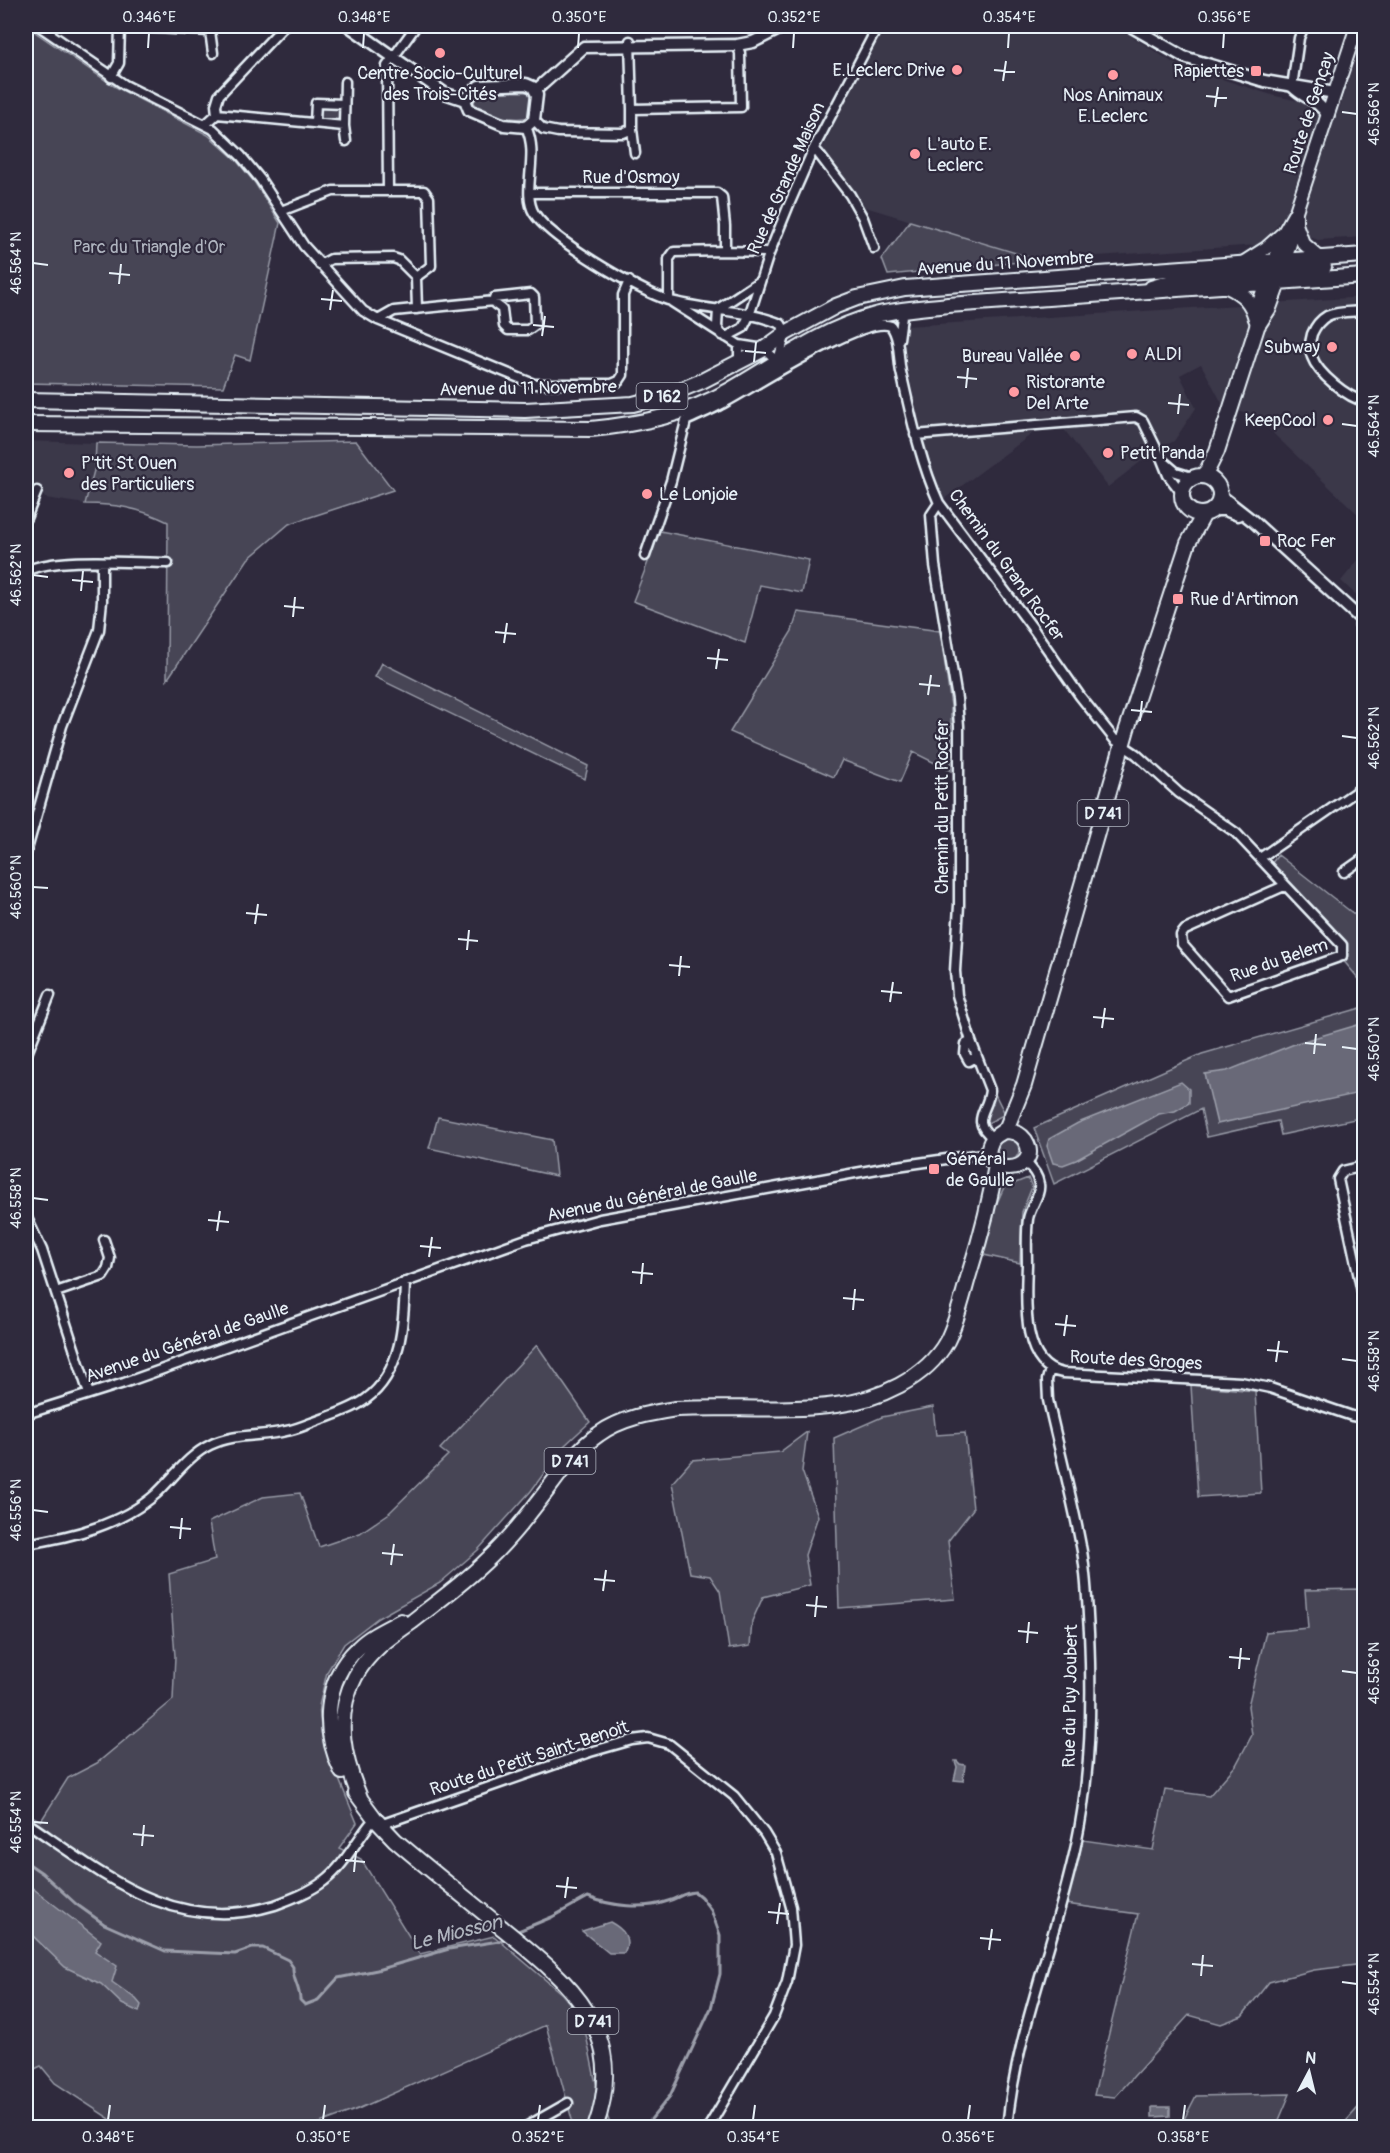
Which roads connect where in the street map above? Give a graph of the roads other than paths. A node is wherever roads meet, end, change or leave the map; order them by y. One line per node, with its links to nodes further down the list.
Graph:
1 (39, 26): 17 (street)
2 (120, 26): 11 (street); 17 (street)
3 (284, 26): 25 (street)
4 (349, 26): 16 (street)
5 (416, 26): 16 (street)
6 (785, 26): 14 (street)
7 (878, 26): 33 (street, Rue de Grande Maison)
8 (1130, 26): 19 (street)
9 (1304, 26): 19 (street)
10 (1357, 26): 21 (main road, Route de Gençay)
11 (181, 27): 12 (street)
12 (210, 28): 15 (street)
13 (630, 44): 14 (street); 20 (street); 24 (street)
14 (737, 45): 24 (street)
15 (213, 53)
16 (394, 57): 22 (street); 35 (street)
17 (111, 76): 28 (street)
18 (345, 82): 23 (street)
19 (1292, 87): 21 (street); 26 (street)
20 (536, 90): 22 (street); 29 (street)
21 (1335, 93): 26 (main road, Route de Gençay)
22 (465, 100): 29 (street)
23 (344, 104): 27 (street); 30 (street)
24 (632, 109): 31 (street)
25 (217, 114): 27 (street); 28 (street)
26 (1328, 116): 38 (main road, Route de Gençay)
27 (315, 122): 30 (street)
28 (206, 124): 37 (street)
29 (530, 124): 31 (street); 36 (street)
30 (344, 126): 32 (street)
31 (632, 129): 34 (street)
32 (346, 141)
33 (813, 150): 41 (street); 43 (street, Rue de Grande Maison)
34 (635, 153)
35 (388, 190): 37 (street); 51 (street)
36 (530, 193): 42 (street, Rue d'Osmoy); 52 (street)
37 (281, 211): 48 (street)
38 (1296, 211): 39 (main road, Route de Gençay); 40 (main road, Route de Gençay)
39 (1296, 224): 45 (main road); 49 (main road, Route de Gençay)
40 (1284, 232): 46 (main road); 49 (main road, Route de Gençay)
41 (874, 248)
42 (724, 251): 43 (street); 56 (street)
43 (769, 254): 53 (street, Rue de Grande Maison)
44 (1365, 255): 45 (main road, Avenue du 11 Novembre / D 162)
45 (1320, 258): 49 (main road, Avenue du 11 Novembre / D 162)
46 (1241, 264): 49 (main road, Avenue du 11 Novembre / D 162); 65 (main road, Avenue du 11 Novembre / D 162)
47 (1365, 264): 49 (main road)
48 (320, 265): 51 (street); 63 (street)
49 (1276, 271): 50 (main road, Avenue du 11 Novembre / D 162); 54 (main road, Avenue du 11 Novembre / D 162); 55 (main road); 64 (main road, Route de Gençay)
50 (1365, 276)
51 (416, 277): 58 (street)
52 (629, 281): 56 (street); 63 (street)
53 (760, 281): 59 (street, Rue de Grande Maison); 62 (street, Rue de Grande Maison)
54 (1227, 286): 55 (main road, Avenue du 11 Novembre / D 162); 64 (main road)
55 (1133, 292): 60 (main road, Avenue du 11 Novembre / D 162)
56 (669, 300): 59 (street); 66 (street)
57 (494, 301): 57 (street); 58 (street)
58 (417, 309): 63 (street)
59 (718, 309): 62 (street); 66 (street)
60 (903, 309): 69 (street); 71 (main road, Avenue du 11 Novembre / D 162)
61 (1365, 311): 73 (street)
62 (749, 316): 65 (street); 66 (street)
63 (378, 320)
64 (1257, 327): 76 (main road, Route de Gençay)
65 (786, 333): 68 (main road, Avenue du 11 Novembre / D 162); 71 (street)
66 (724, 336): 67 (street)
67 (739, 345): 68 (street); 70 (street)
68 (764, 349): 70 (main road, Avenue du 11 Novembre / D 162); 71 (street)
69 (897, 349): 71 (street); 75 (street, Chemin du Grand Rocfer)
70 (739, 362): 72 (main road, Avenue du 11 Novembre / D 162)
71 (780, 364): 74 (main road, Avenue du 11 Novembre / D 162); 89 (street)
72 (26, 400)
73 (1365, 401)
74 (26, 424)
75 (915, 435): 77 (street); 83 (street, Chemin du Grand Rocfer)
76 (1217, 451): 78 (main road, Route de Gençay); 79 (main road, Route de Gençay)
77 (1162, 460): 78 (street); 81 (street)
78 (1197, 476): 79 (main road); 81 (main road)
79 (1216, 483): 82 (main road)
80 (37, 490): 86 (street)
81 (1181, 492): 84 (main road)
82 (1221, 496): 85 (main road); 87 (street)
83 (939, 503): 95 (street, Chemin du Grand Rocfer); 108 (street, Chemin du Petit Rocfer)
84 (1189, 510): 85 (main road); 88 (main road, D 741)
85 (1208, 512): 87 (street); 88 (main road, D 741)
86 (26, 519)
87 (1252, 521): 93 (street)
88 (1188, 543): 95 (main road, D 741)
89 (645, 556)
90 (102, 563): 91 (street); 92 (street); 97 (street)
91 (168, 563)
92 (26, 571)
93 (1364, 620): 94 (street)
94 (1365, 636)
95 (1122, 746): 98 (street, Chemin du Grand Rocfer); 105 (main road, D 741)
96 (1365, 786): 98 (street)
97 (26, 853)
98 (1260, 858): 101 (street, Chemin du Grand Rocfer)
99 (1365, 858): 100 (street)
100 (1344, 872)
101 (1284, 886): 102 (street, Chemin du Grand Rocfer); 102 (street, Rue du Belem)
102 (1342, 945)
103 (50, 995): 104 (street)
104 (26, 1056)
105 (1024, 1085): 106 (main road, D 741); 107 (main road, D 741)
106 (1005, 1131): 107 (main road); 108 (main road)
107 (1021, 1135): 110 (main road)
108 (993, 1138): 109 (main road)
109 (989, 1153): 112 (main road); 116 (street, Avenue du Général de Gaulle)
110 (1024, 1161): 112 (main road); 119 (street, Route des Groges)
111 (1365, 1166): 115 (street)
112 (1003, 1167): 125 (main road, D 741)
113 (26, 1216): 117 (street)
114 (104, 1240): 117 (street)
115 (1361, 1265): 118 (street)
116 (405, 1282): 120 (street, Avenue du Général de Gaulle); 123 (street)
117 (56, 1292): 120 (street)
118 (1365, 1301)
119 (1050, 1370): 122 (street, Route des Groges); 130 (street, Rue du Puy Joubert)
120 (89, 1394): 121 (street, Avenue du Général de Gaulle)
121 (26, 1414)
122 (1365, 1418)
123 (26, 1544)
124 (26, 1822): 125 (street)
125 (378, 1822): 128 (main road, D 741); 129 (street, Route du Petit Saint-Benoit)
126 (568, 2103): 127 (street)
127 (524, 2127)
128 (595, 2127)
129 (708, 2127)
130 (1008, 2127)

